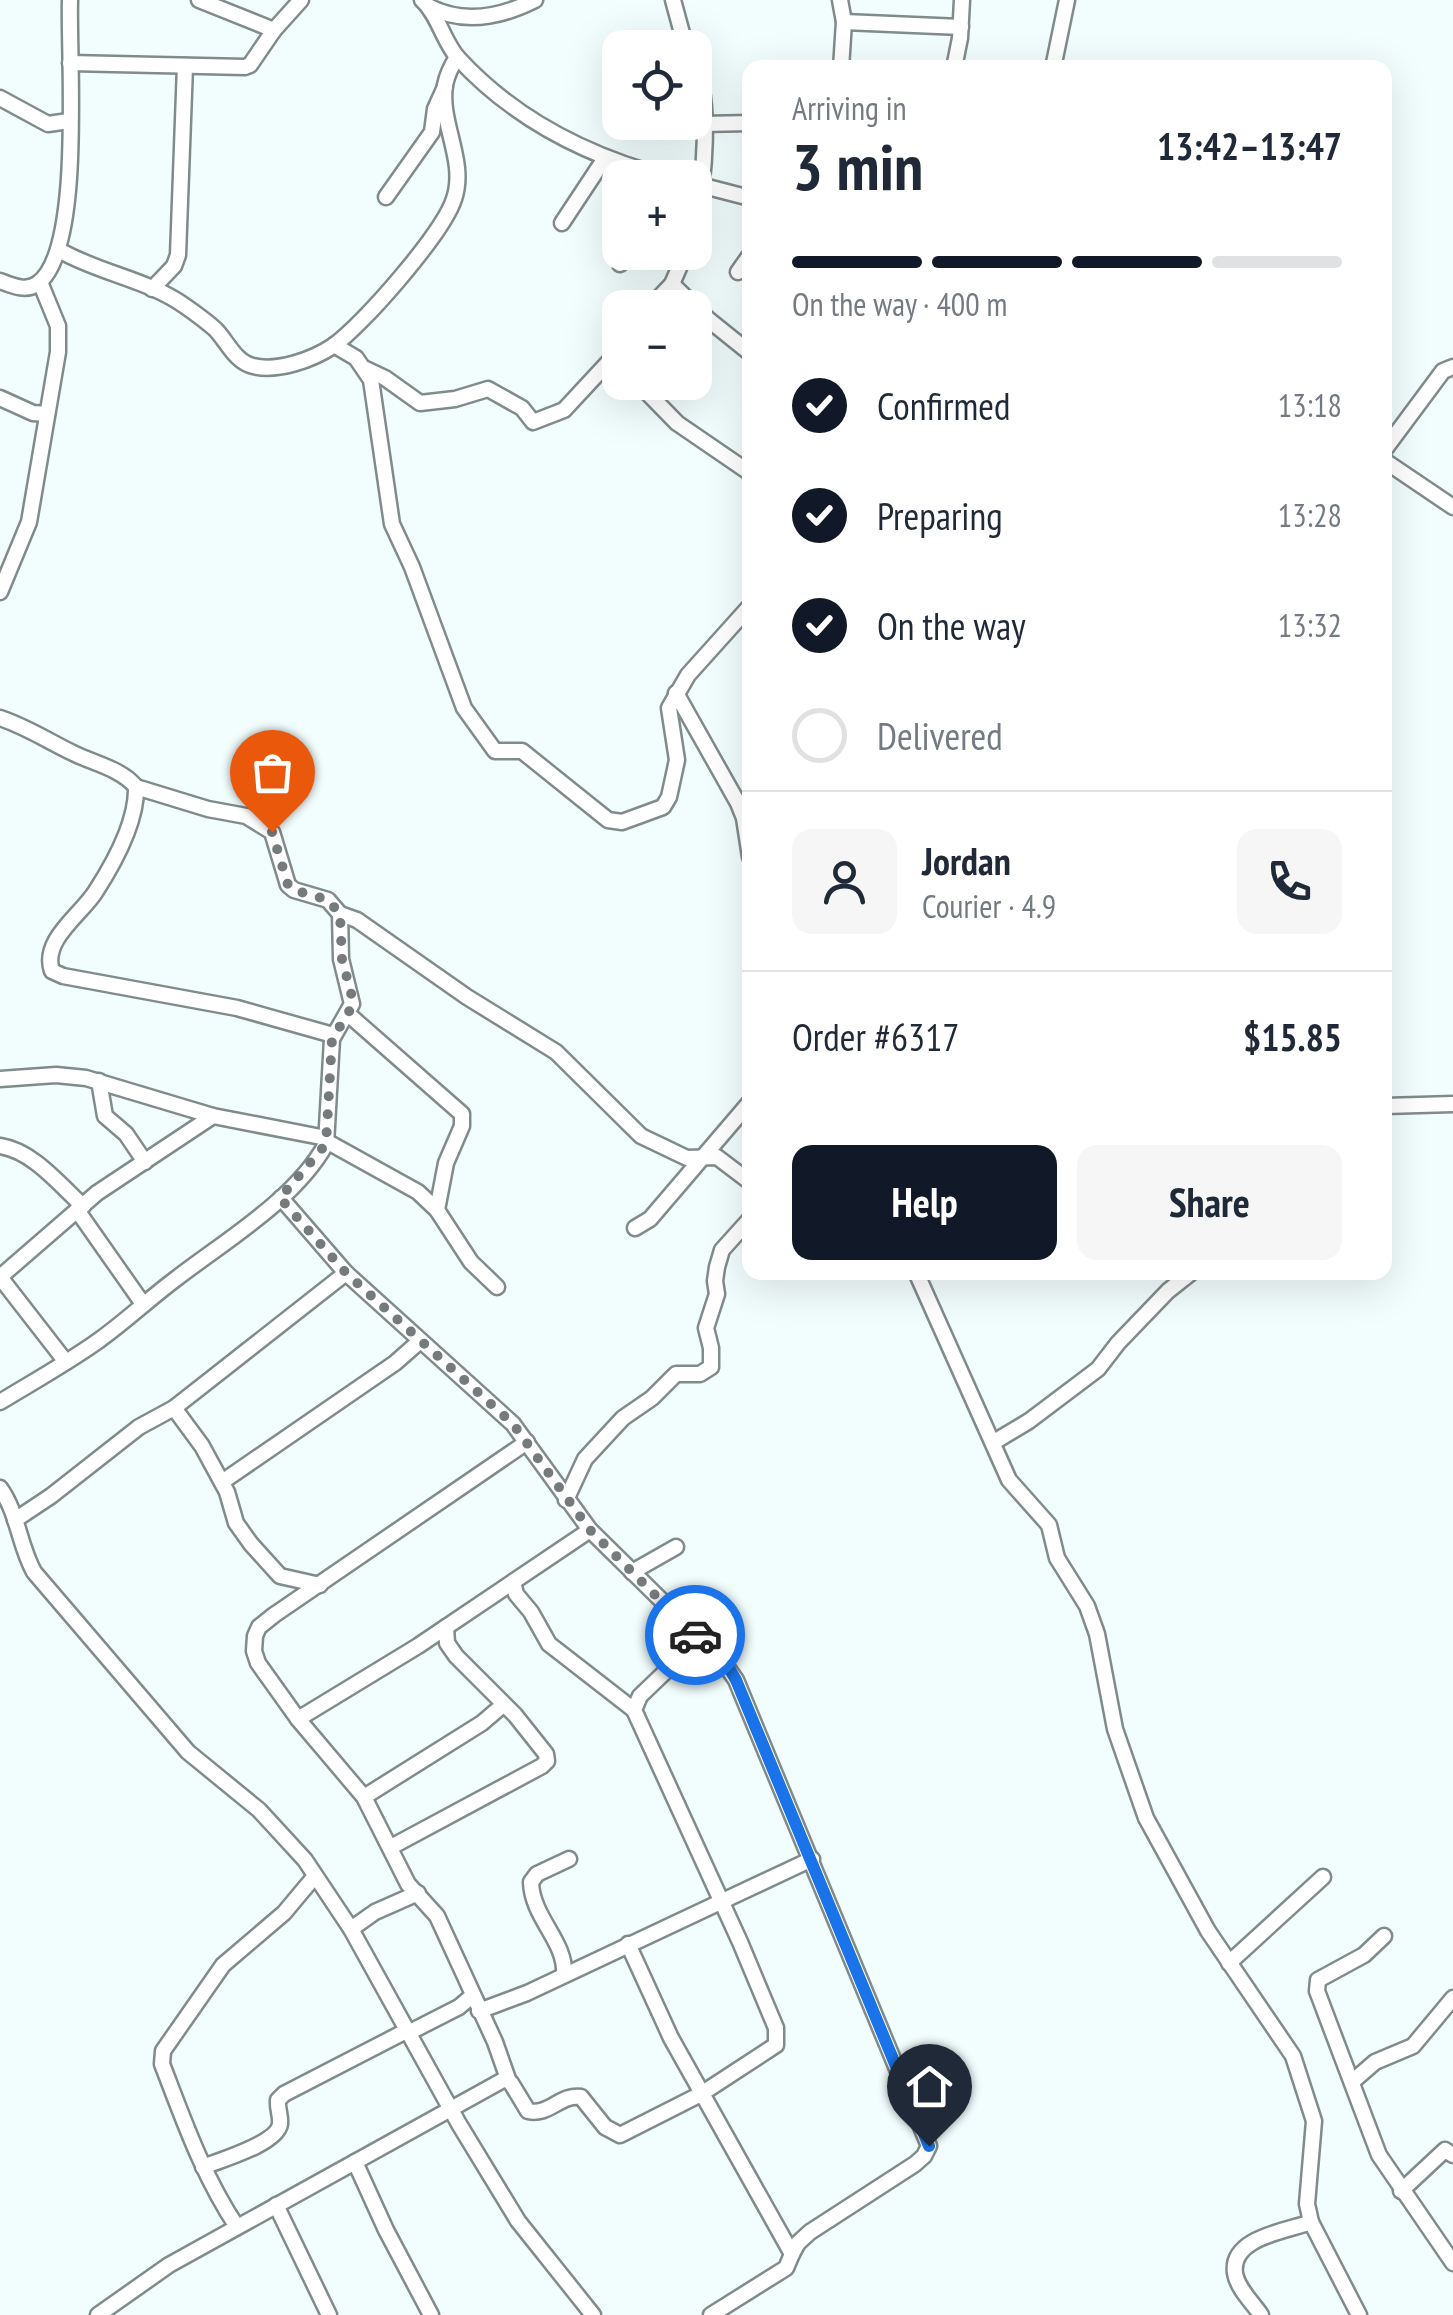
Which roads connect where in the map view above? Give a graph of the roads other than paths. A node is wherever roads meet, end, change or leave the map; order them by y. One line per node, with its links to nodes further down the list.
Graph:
1 (70, 0): 18 (street)
2 (199, 0): 12 (street)
3 (301, 0): 12 (street)
4 (535, 0): 9 (street)
5 (673, 0): 13 (street)
6 (840, 0): 10 (street)
7 (962, 0): 11 (street)
8 (1067, 0): 17 (street)
9 (425, 3): 14 (street)
10 (844, 22): 11 (street); 15 (street)
11 (960, 27): 16 (street)
12 (274, 30): 19 (street)
13 (681, 30)
14 (456, 56): 20 (street); 25 (street)
15 (842, 60)
16 (955, 60)
17 (1055, 60)
18 (70, 63): 19 (street); 22 (street)
19 (185, 66): 38 (street)
20 (445, 87): 28 (street); 42 (street)
21 (0, 98): 22 (street)
22 (69, 121): 31 (street)
23 (742, 123): 24 (street)
24 (712, 124)
25 (605, 158): 26 (street); 30 (street)
26 (608, 160)
27 (712, 188): 29 (street)
28 (386, 196)
29 (742, 196)
30 (562, 223)
31 (59, 250): 36 (street); 38 (street)
32 (742, 267): 34 (street)
33 (678, 270): 37 (street)
34 (738, 272)
35 (0, 281): 36 (street)
36 (40, 282): 49 (street)
37 (672, 284): 39 (street); 40 (street)
38 (152, 289): 42 (street)
39 (666, 290)
40 (676, 290)
41 (712, 329): 43 (street)
42 (334, 345): 45 (street)
43 (742, 348)
44 (1453, 366): 50 (street)
45 (366, 369): 46 (street); 56 (street)
46 (602, 372)
47 (0, 398): 49 (street)
48 (655, 400): 52 (street)
49 (47, 414): 54 (street)
50 (1392, 440)
51 (1392, 467): 53 (street)
52 (742, 468)
53 (1453, 507)
54 (0, 592)
55 (742, 615): 56 (street)
56 (676, 693): 59 (street)
57 (0, 718): 58 (street)
58 (136, 788): 60 (street); 62 (street)
59 (742, 813)
60 (340, 914): 61 (street); 71 (street)
61 (348, 1014): 62 (street); 76 (street)
62 (334, 1035): 69 (street)
63 (0, 1079): 64 (street)
64 (100, 1081): 68 (street); 72 (street)
65 (1453, 1104): 66 (street)
66 (1392, 1106)
67 (742, 1111): 71 (street)
68 (213, 1116): 69 (street); 72 (street)
69 (326, 1140): 74 (street); 76 (street)
70 (0, 1146): 75 (street)
71 (701, 1158): 73 (street); 77 (street)
72 (145, 1162): 75 (street)
73 (742, 1176)
74 (280, 1198): 79 (street); 84 (street)
75 (80, 1208): 80 (street); 84 (street)
76 (437, 1210): 83 (street)
77 (636, 1228)
78 (742, 1228): 93 (street)
79 (346, 1273): 85 (street); 88 (street)
80 (0, 1277): 86 (street)
81 (920, 1280): 90 (street)
82 (1181, 1280): 90 (street)
83 (497, 1286)
84 (144, 1304): 86 (street)
85 (420, 1341): 89 (street); 91 (street)
86 (66, 1362): 87 (street)
87 (0, 1402)
88 (174, 1408): 91 (street); 94 (street)
89 (526, 1442): 93 (street); 99 (street)
90 (994, 1442): 116 (street)
91 (222, 1482): 99 (street)
92 (0, 1488): 94 (street)
93 (566, 1500): 95 (street)
94 (15, 1520): 109 (street)
95 (590, 1530): 97 (street); 98 (street)
96 (676, 1547): 97 (street)
97 (632, 1572): 101 (street)
98 (513, 1582): 100 (street); 103 (street)
99 (320, 1585): 104 (street)
100 (446, 1627): 102 (street); 104 (street)
101 (688, 1628): 103 (street); 108 (street)
102 (503, 1705): 105 (street); 106 (street)
103 (634, 1710): 112 (street)
104 (298, 1719): 105 (street)
105 (364, 1797): 106 (street)
106 (391, 1848): 111 (street)
107 (568, 1859): 117 (street)
108 (812, 1859): 112 (street); 133 (street)
109 (315, 1876): 113 (street); 128 (street)
110 (1323, 1877): 116 (street)
111 (418, 1893): 113 (street); 118 (street)
112 (721, 1902): 115 (street); 124 (street)
113 (351, 1929): 121 (street)
114 (1384, 1936): 123 (street)
115 (628, 1944): 117 (street); 124 (street)
116 (1229, 1962): 131 (street)
117 (564, 1974): 120 (street)
118 (472, 1996): 120 (street); 121 (street)
119 (1453, 1998): 123 (street)
120 (479, 2011): 122 (street)
121 (409, 2031): 125 (street); 128 (street)
122 (508, 2079): 124 (street); 125 (street)
123 (1352, 2082): 129 (street)
124 (701, 2094): 133 (street)
125 (451, 2110): 127 (street); 138 (street)
126 (1453, 2155): 129 (street)
127 (356, 2162): 130 (street); 137 (street)
128 (202, 2167): 132 (street)
129 (1401, 2192): 134 (street)
130 (276, 2205): 132 (street); 136 (street)
131 (1311, 2222): 140 (street); 141 (street)
132 (237, 2227): 135 (street)
133 (792, 2254): 139 (street)
134 (1453, 2263)
135 (98, 2315)
136 (328, 2315)
137 (431, 2315)
138 (593, 2315)
139 (711, 2315)
140 (1261, 2315)
141 (1359, 2315)

